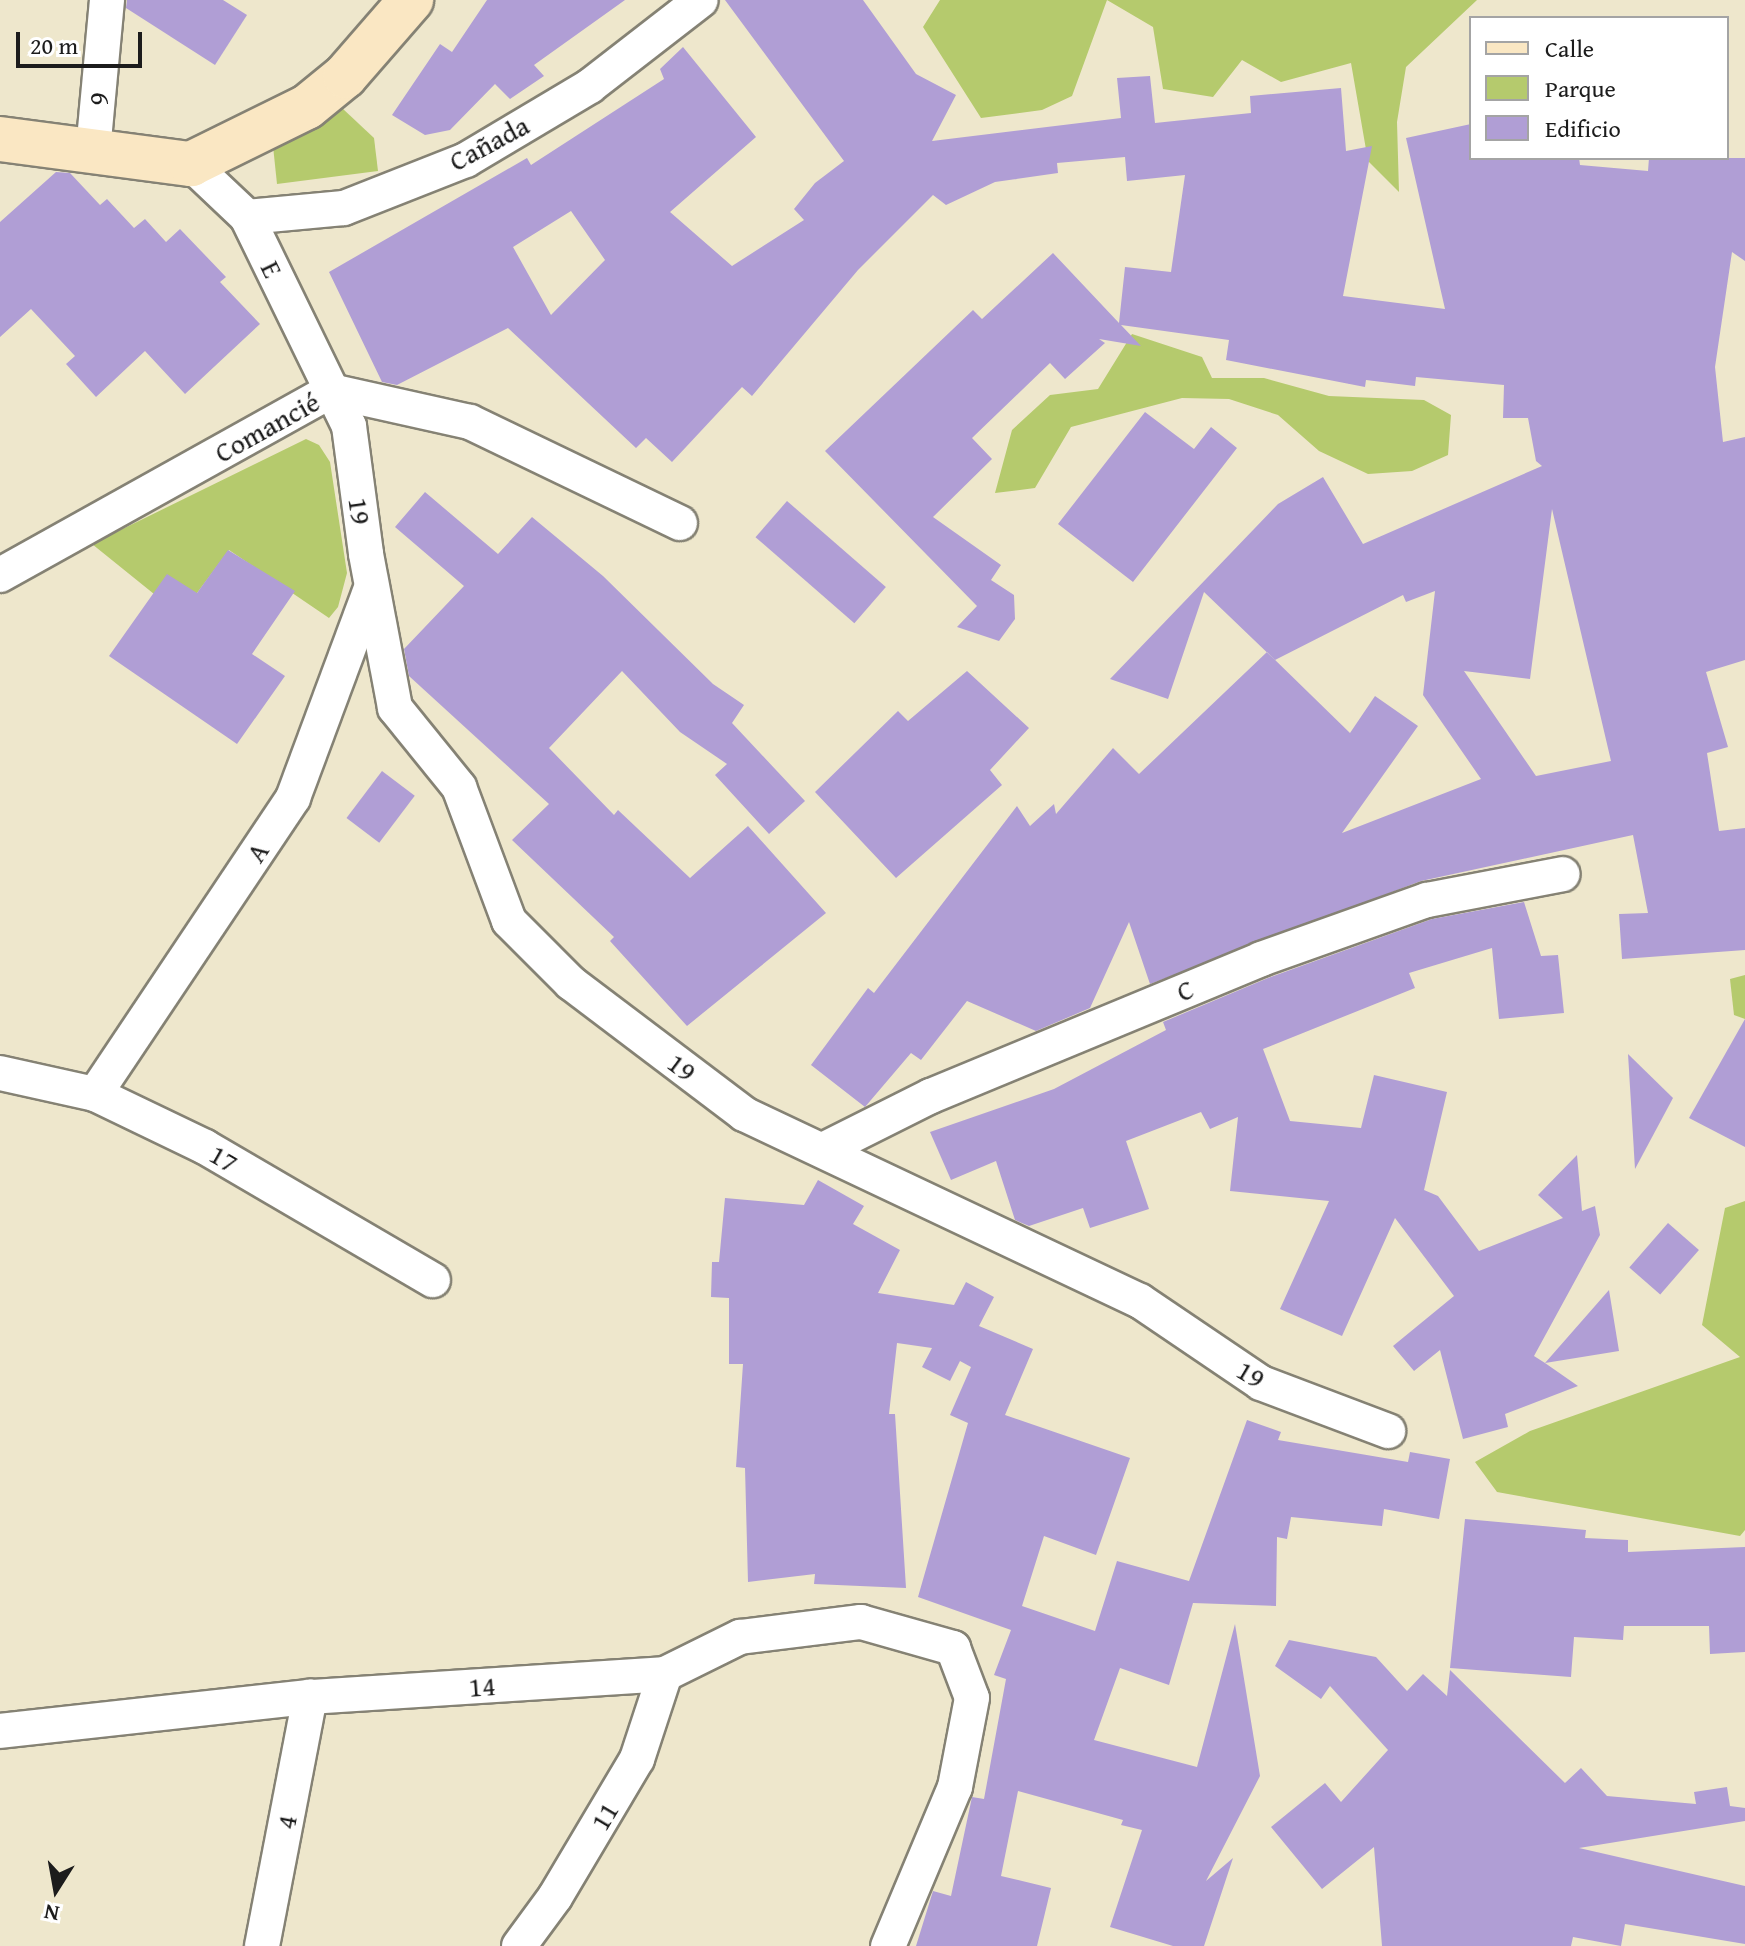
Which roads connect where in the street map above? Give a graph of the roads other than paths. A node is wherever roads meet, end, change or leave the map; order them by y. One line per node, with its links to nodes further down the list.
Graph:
1 (107, 0): 5 (street, 9)
2 (411, 0): 6 (main road)
3 (701, 0): 7 (street, Cañada)
4 (0, 139): 5 (main road)
5 (93, 151): 6 (main road)
6 (191, 164): 7 (street, E)
7 (247, 217): 8 (street, E)
8 (331, 391): 9 (street, Comancié); 10 (street, Comancié); 11 (street, 19)
9 (680, 523)
10 (0, 575)
11 (371, 587): 14 (street, A); 15 (street, 19)
12 (1563, 874): 15 (street, C)
13 (0, 1073): 14 (street, 17)
14 (95, 1094): 16 (street, 17)
15 (823, 1150): 17 (street, 19)
16 (433, 1280)
17 (1388, 1431)
18 (665, 1674): 19 (street, 14); 22 (street, 11); 23 (street, 14)
19 (310, 1697): 20 (street, 14); 21 (street, 4)
20 (0, 1731)
21 (262, 1946)
22 (519, 1946)
23 (888, 1946)

